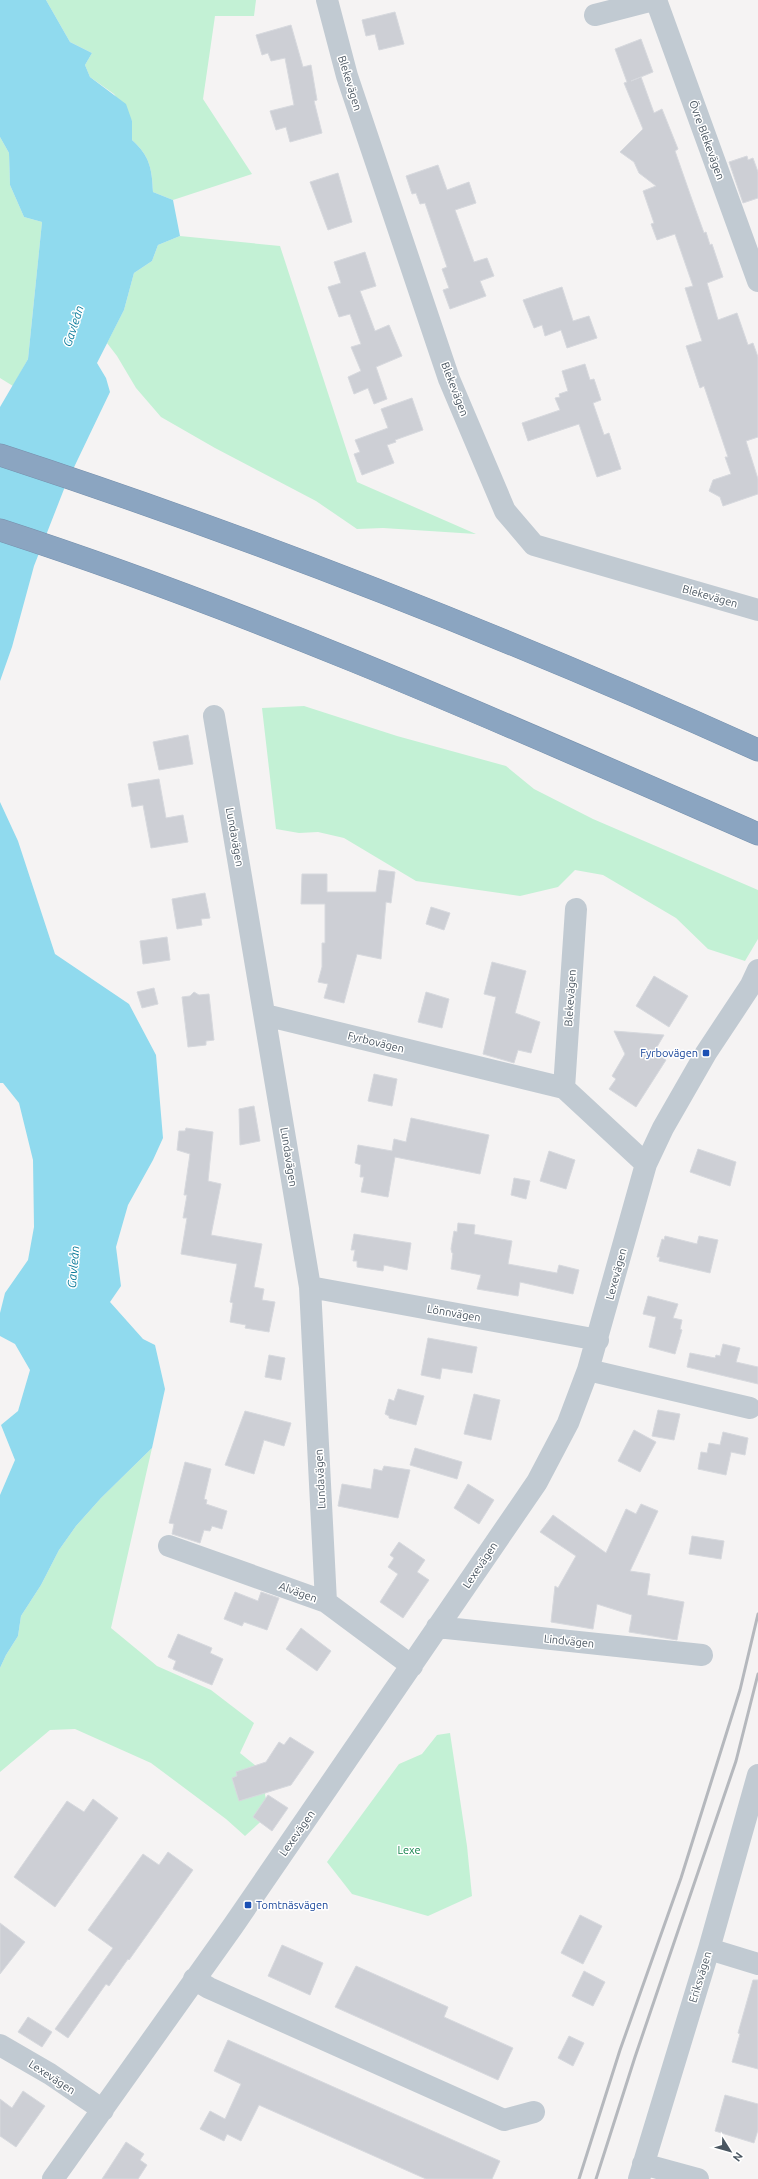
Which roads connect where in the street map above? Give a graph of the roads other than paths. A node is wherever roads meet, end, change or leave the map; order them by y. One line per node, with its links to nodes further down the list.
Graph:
1 (327, 0): 8 (street, Blekevägen)
2 (652, 0): 4 (street)
3 (656, 0): 5 (street, Övre Blekevägen)
4 (595, 15)
5 (758, 281)
6 (0, 455): 10 (highway)
7 (0, 530): 11 (highway)
8 (758, 610)
9 (214, 716): 14 (street, Lundavägen)
10 (758, 750)
11 (758, 834)
12 (576, 909): 15 (street, Blekevägen)
13 (758, 970): 16 (street, Lexevägen)
14 (265, 1015): 15 (street, Fyrbovägen); 17 (street, Lundavägen)
15 (564, 1088): 16 (street, Fyrbovägen)
16 (646, 1164): 18 (street, Lexevägen)
17 (310, 1287): 18 (street, Lönnvägen); 22 (street, Lundavägen)
18 (598, 1340): 19 (street, Lexevägen)
19 (588, 1370): 20 (street); 23 (street, Lexevägen)
20 (750, 1408)
21 (169, 1546): 22 (street, Alvägen)
22 (326, 1602): 25 (street, Alvägen)
23 (437, 1627): 24 (street, Lindvägen); 25 (street, Lexevägen)
24 (702, 1655)
25 (412, 1666): 29 (street, Lexevägen)
26 (758, 1775): 27 (street, Eriksvägen)
27 (709, 1948): 28 (street); 33 (street, Eriksvägen)
28 (758, 1964)
29 (194, 1979): 31 (street, Lexevägen); 32 (street)
30 (0, 2045): 31 (street, Lexevägen)
31 (103, 2110): 34 (street, Lexevägen)
32 (534, 2112)
33 (641, 2172): 35 (street)
34 (53, 2179)
35 (698, 2179)

